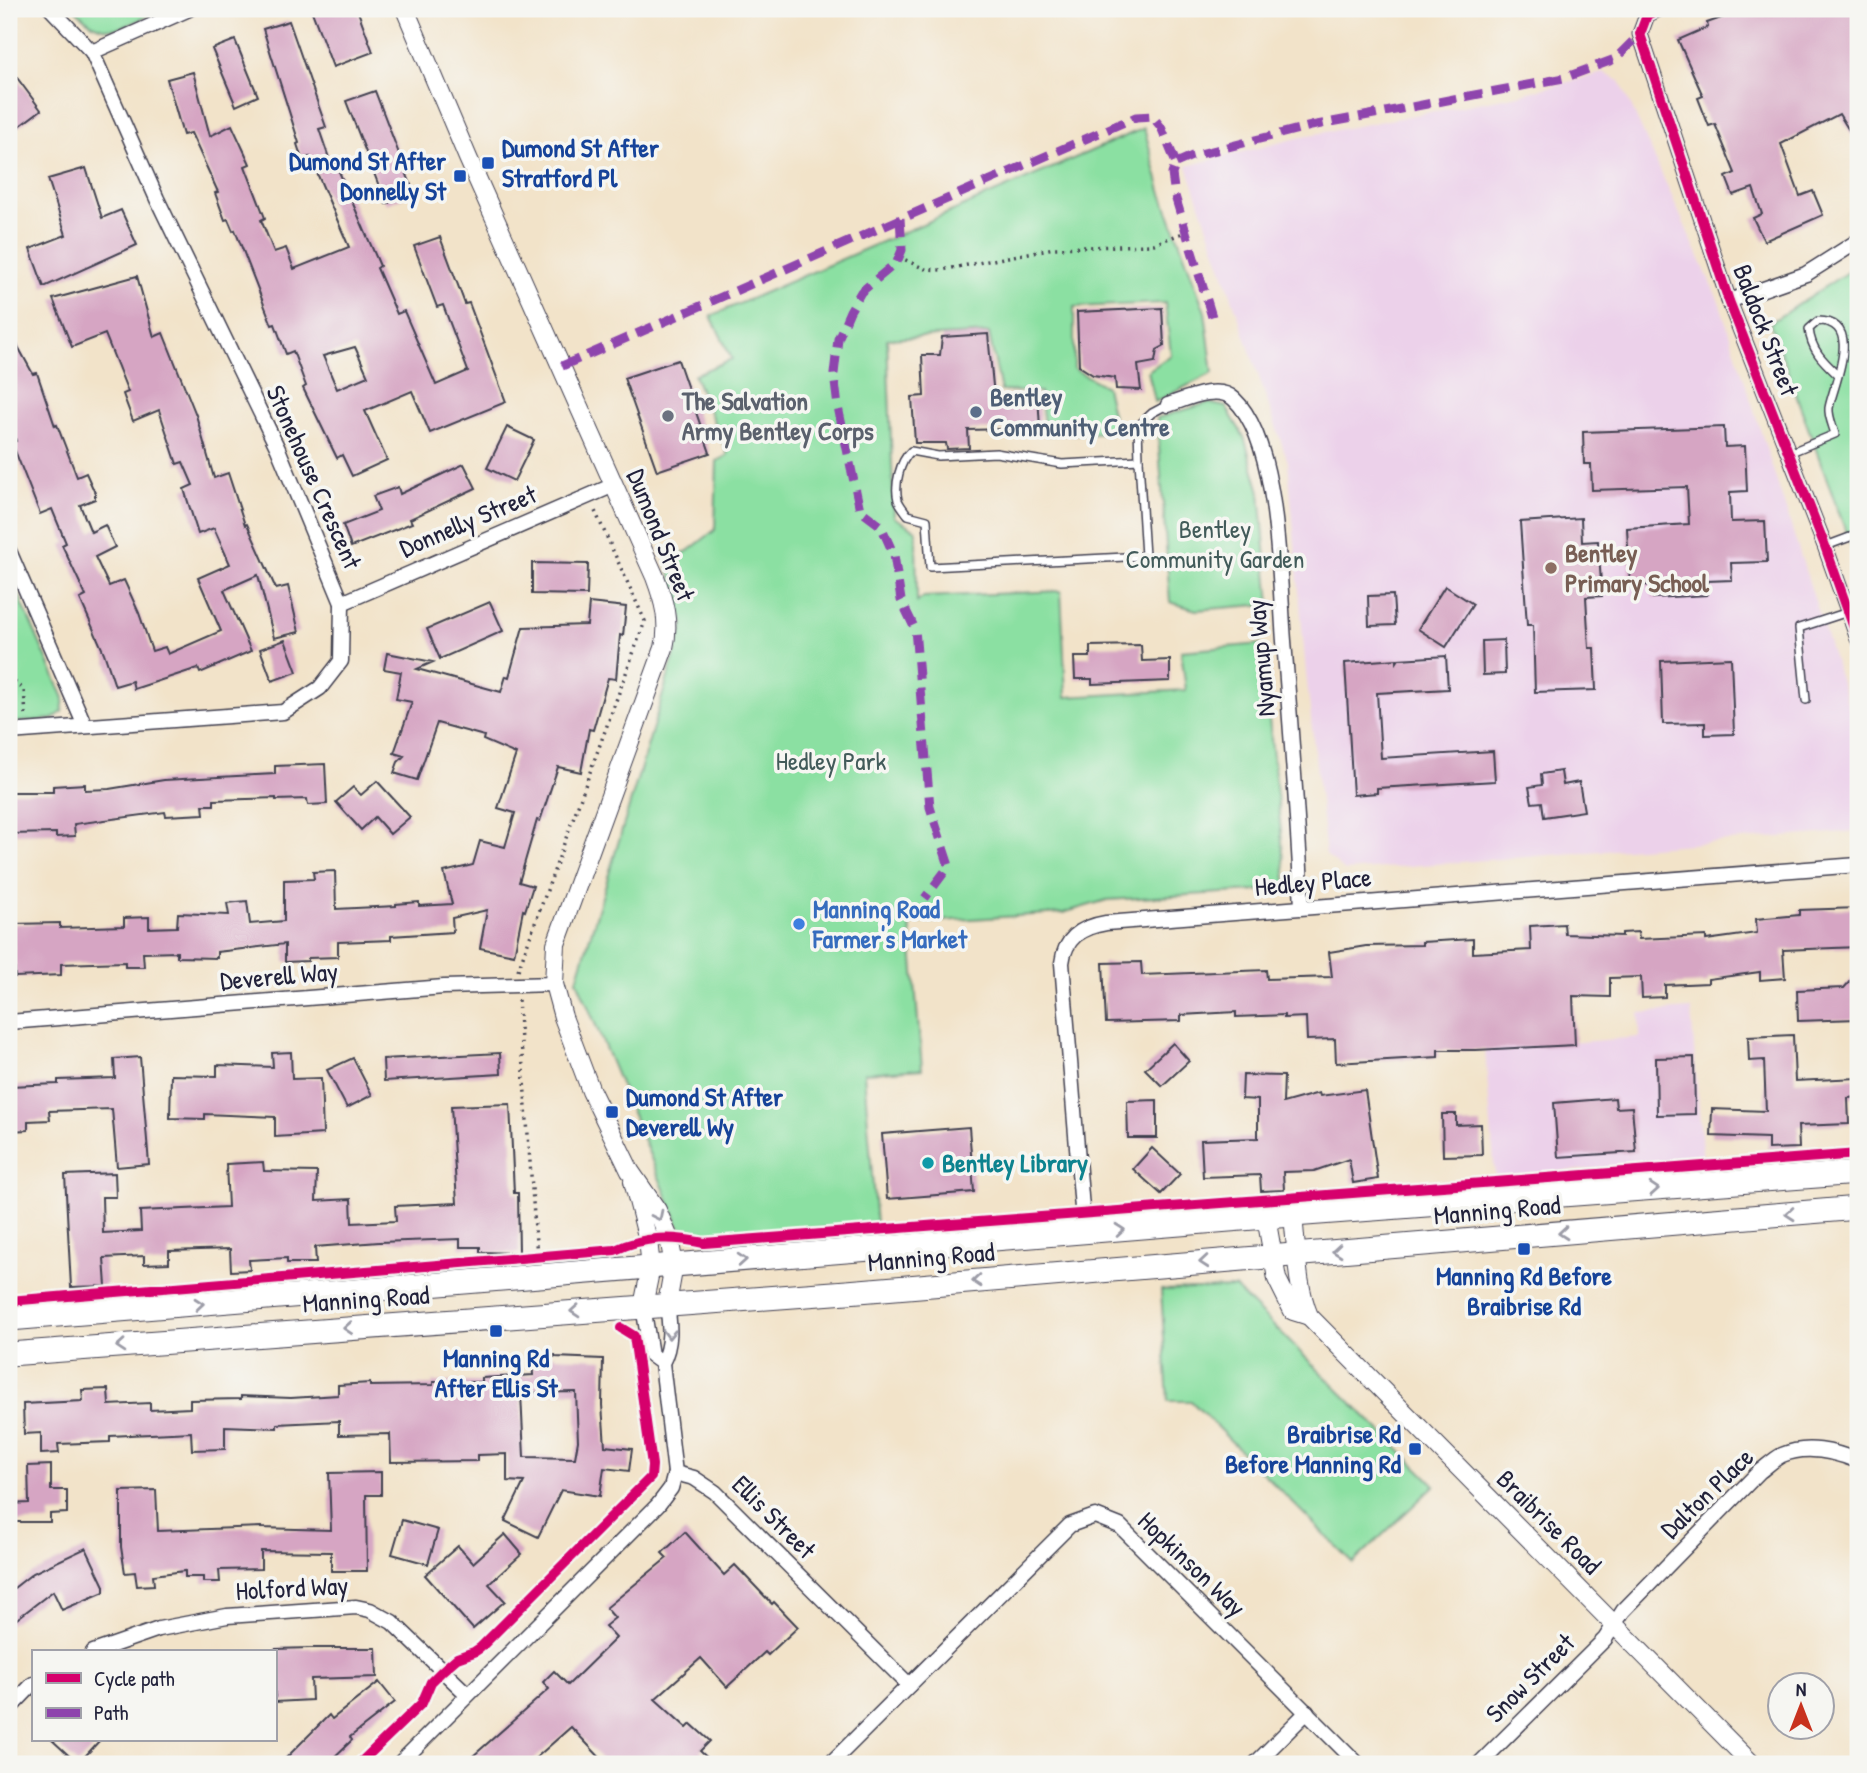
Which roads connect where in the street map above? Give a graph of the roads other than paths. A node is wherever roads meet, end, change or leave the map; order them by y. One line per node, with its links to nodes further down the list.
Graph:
1 (51, 9): 5 (street, Stonehouse Crescent)
2 (190, 9): 5 (street)
3 (405, 9): 12 (street, Dumond Street)
4 (1659, 9): 7 (street, Baldock Street)
5 (92, 52): 16 (street, Stonehouse Crescent)
6 (1858, 241): 7 (street)
7 (1729, 301): 10 (street, Baldock Street)
8 (1838, 375): 8 (lane); 10 (lane)
9 (1168, 405): 11 (lane); 23 (street, Nyamup Way)
10 (1788, 453): 14 (street, Baldock Street)
11 (1139, 460): 11 (lane)
12 (614, 485): 16 (street, Donnelly Street); 24 (street, Dumond Street)
13 (1858, 534): 14 (lane)
14 (1825, 546): 17 (street, Baldock Street)
15 (9, 551): 20 (street)
16 (342, 603): 20 (street, Stonehouse Crescent)
17 (1849, 612): 18 (street, Baldock Street); 19 (lane)
18 (1858, 639)
19 (1806, 700)
20 (85, 726): 21 (street, Stonehouse Crescent)
21 (9, 732)
22 (1858, 864): 23 (street, Hedley Place)
23 (1302, 907): 31 (street, Hedley Place)
24 (554, 984): 25 (street, Deverell Way); 26 (street, Dumond Street)
25 (9, 1022)
26 (630, 1171): 34 (street, Dumond Street, one-way to 34); 35 (street, Dumond Street)
27 (1858, 1172): 29 (main road, Manning Road, one-way to 27)
28 (1858, 1208): 32 (main road, Manning Road, one-way to 32)
29 (1293, 1216): 30 (main road, Manning Road); 32 (street, Braibrise Road)
30 (1266, 1217): 31 (main road, Manning Road, one-way to 30); 33 (street, Braibrise Road)
31 (1084, 1233): 34 (main road, Manning Road, one-way to 31)
32 (1298, 1255): 33 (main road, Manning Road); 38 (street, Braibrise Road)
33 (1272, 1256): 36 (main road, Manning Road, one-way to 36); 38 (street, Braibrise Road)
34 (674, 1265): 35 (main road, Manning Road); 36 (street, Dumond Street)
35 (651, 1267): 37 (street, Dumond Street); 39 (main road, Manning Road, one-way to 35)
36 (667, 1304): 37 (main road, Manning Road); 41 (street, one-way to 41)
37 (643, 1306): 40 (main road, Manning Road, one-way to 40); 41 (street)
38 (1309, 1316): 44 (street, Braibrise Road)
39 (9, 1319)
40 (9, 1354)
41 (662, 1363): 43 (street)
42 (1858, 1461): 44 (street, Dalton Place)
43 (676, 1473): 47 (street, Ellis Street); 48 (street)
44 (1614, 1625): 55 (street, Snow Street); 56 (street, Braibrise Road)
45 (99, 1650): 48 (street, Holford Way)
46 (32, 1685): 49 (street)
47 (909, 1685): 50 (street, Hopkinson Way); 52 (street, Hopkinson Way)
48 (467, 1694): 51 (street)
49 (9, 1709)
50 (1307, 1713): 53 (street); 54 (street, Hopkinson Way)
51 (399, 1764)
52 (830, 1764)
53 (1255, 1764)
54 (1358, 1764)
55 (1479, 1764)
56 (1752, 1764)

